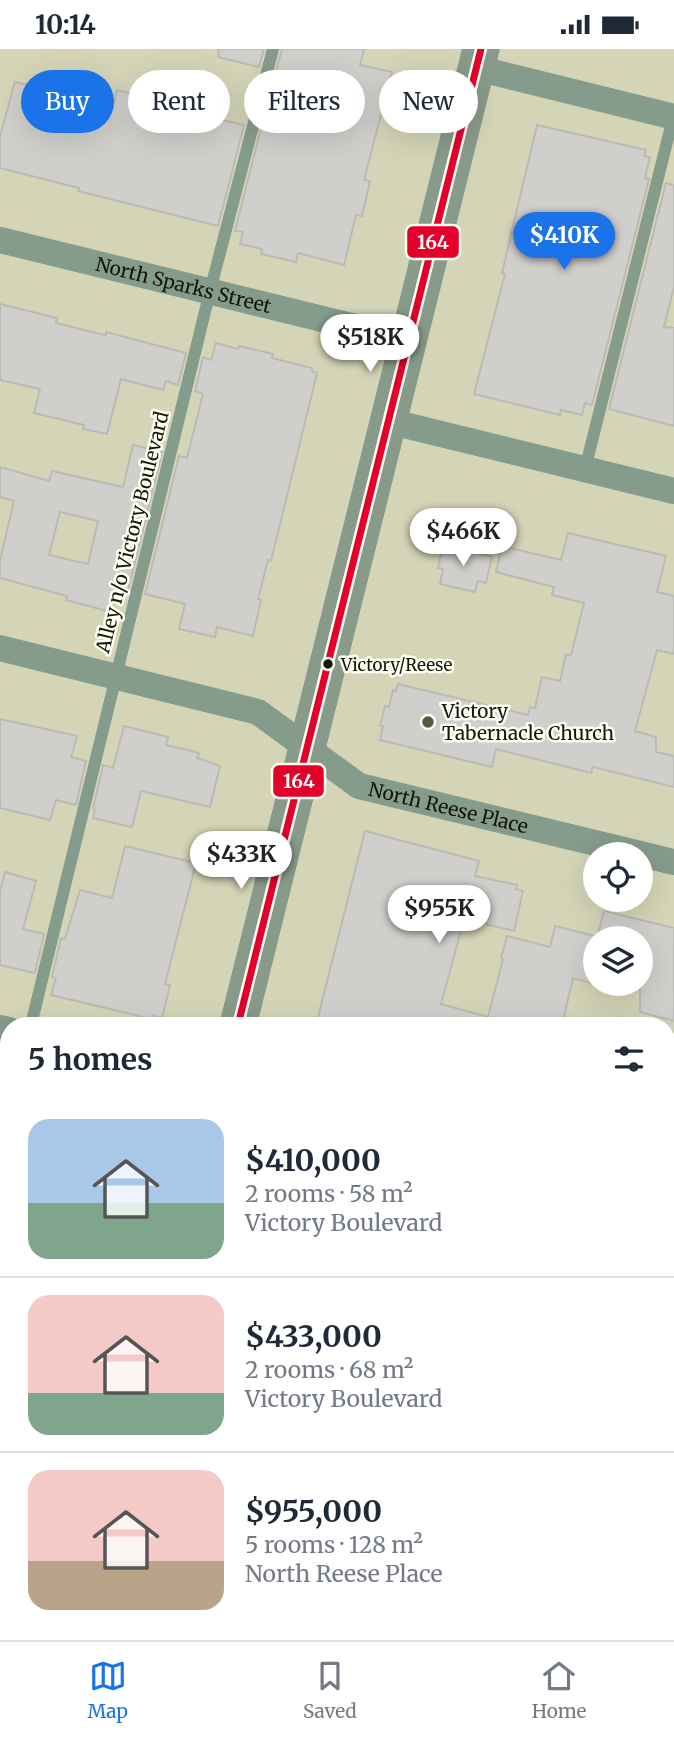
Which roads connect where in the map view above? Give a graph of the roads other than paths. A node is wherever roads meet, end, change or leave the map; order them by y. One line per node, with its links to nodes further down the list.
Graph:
1 (273, 49): 5 (lane, Alley n/o Victory Boulevard)
2 (479, 58): 3 (street); 6 (main road)
3 (674, 116): 8 (lane)
4 (0, 240): 5 (street, North Sparks Street)
5 (210, 291): 6 (street, North Sparks Street); 11 (lane, Alley n/o Victory Boulevard)
6 (408, 340): 7 (main road)
7 (388, 421): 8 (street); 12 (main road)
8 (585, 469): 9 (street)
9 (674, 491)
10 (0, 648): 11 (street, North Reese Place)
11 (117, 676): 12 (street, North Reese Place); 14 (lane, Alley n/o Victory Boulevard)
12 (307, 747): 13 (street, North Reese Place); 15 (main road)
13 (674, 862)
14 (33, 1017)
15 (239, 1017)

